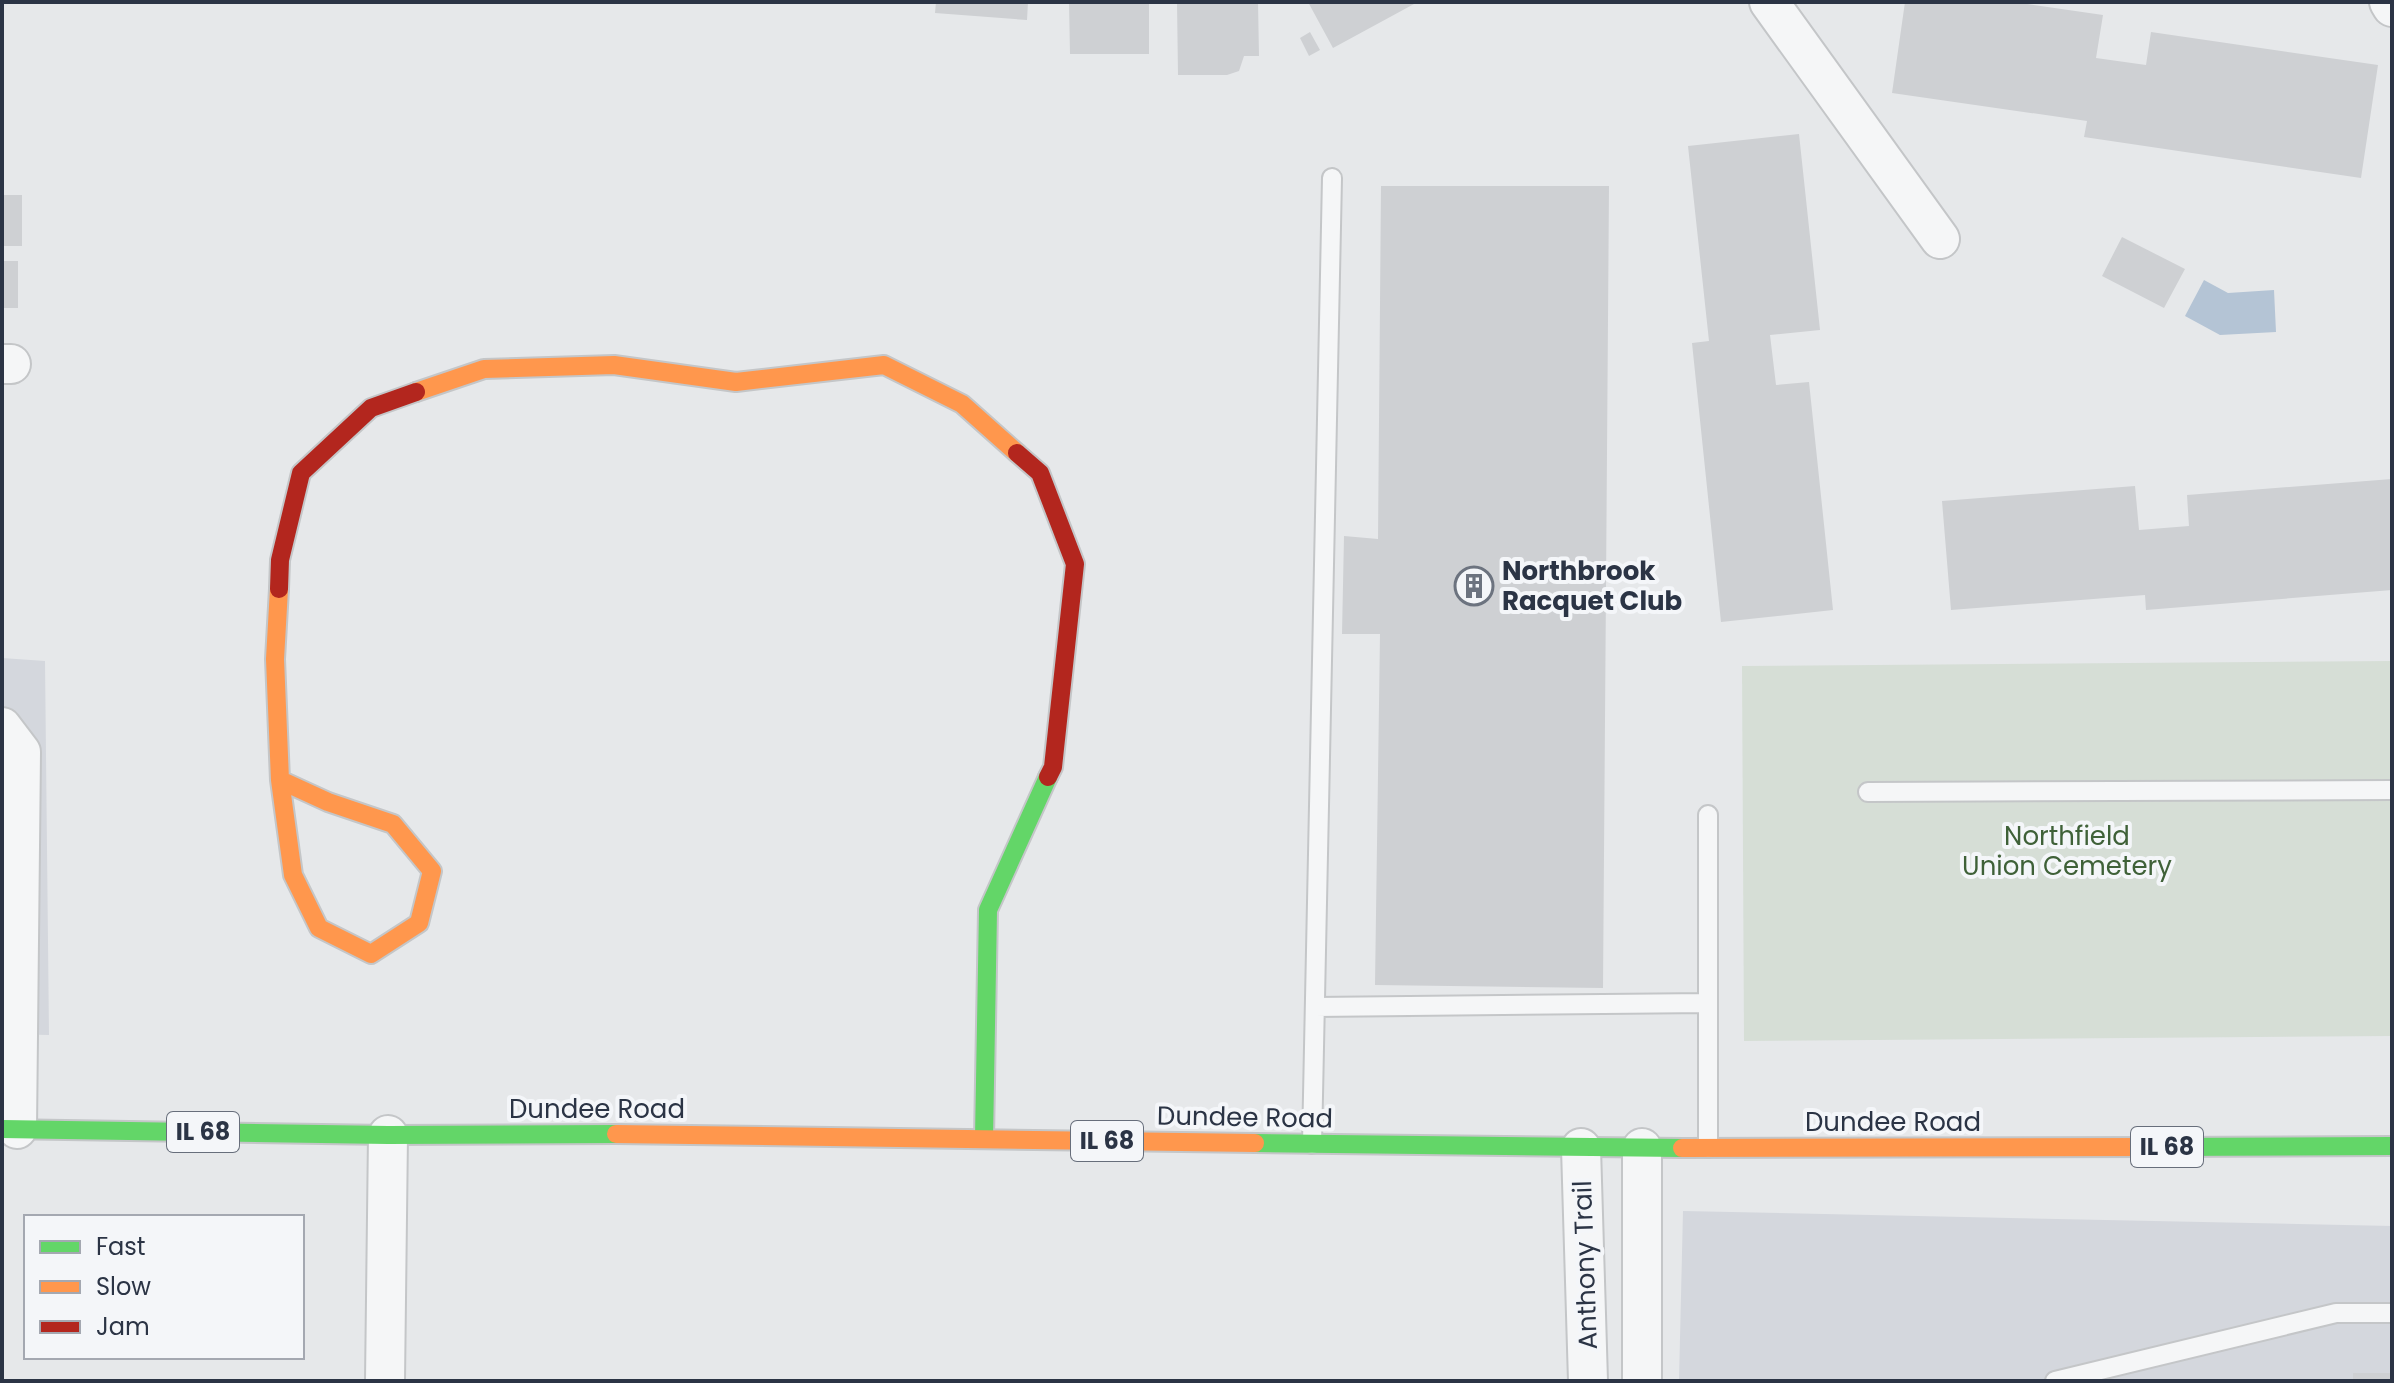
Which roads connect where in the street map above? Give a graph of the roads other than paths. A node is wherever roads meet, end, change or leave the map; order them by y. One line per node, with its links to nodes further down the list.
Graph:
1 (1769, 2): 3 (street)
2 (1332, 178): 11 (lane)
3 (1940, 239)
4 (2, 727): 9 (street)
5 (280, 780): 5 (main road); 14 (main road)
6 (2392, 790): 7 (lane)
7 (1868, 792)
8 (1708, 815): 10 (lane)
9 (11, 934): 12 (street)
10 (1708, 1003): 11 (lane); 19 (lane)
11 (1315, 1007): 15 (lane)
12 (10, 1129): 13 (main road, Dundee Road / IL 68)
13 (388, 1135): 14 (main road, Dundee Road / IL 68); 21 (street)
14 (984, 1139): 15 (main road, Dundee Road / IL 68)
15 (1312, 1144): 17 (main road, Dundee Road / IL 68)
16 (2392, 1146): 19 (main road, Dundee Road / IL 68)
17 (1581, 1148): 18 (main road, Dundee Road / IL 68); 22 (street, Anthony Trail)
18 (1642, 1148): 19 (main road, Dundee Road / IL 68); 23 (street, Anthony Trail)
19 (1708, 1148)
20 (2392, 1313): 24 (lane)
21 (385, 1381)
22 (1588, 1381)
23 (1642, 1381)
24 (2055, 1381)

